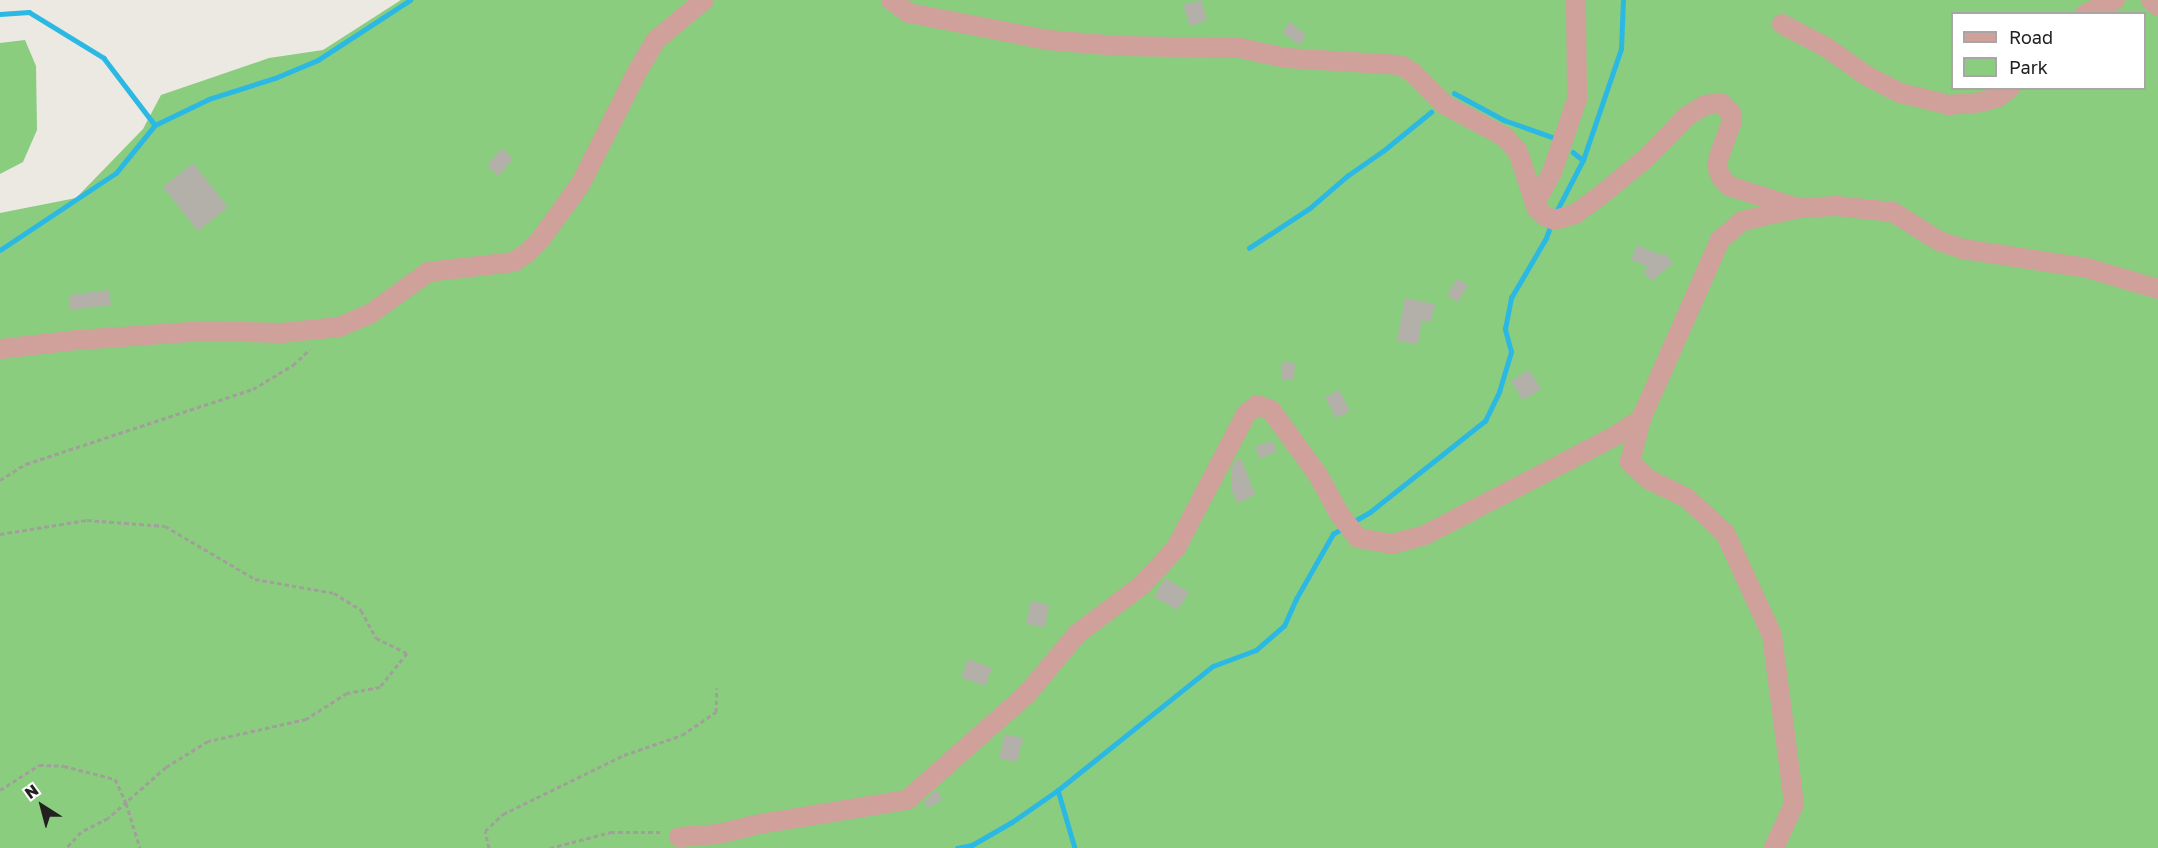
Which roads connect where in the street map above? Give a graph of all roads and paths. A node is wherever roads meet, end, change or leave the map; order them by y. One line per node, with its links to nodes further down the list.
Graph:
1 (704, 0): 13 (street)
2 (891, 0): 10 (street)
3 (1576, 0): 10 (street)
4 (2115, 0): 7 (street)
5 (2151, 0): 6 (street)
6 (2158, 6)
7 (2089, 12)
8 (1782, 24): 9 (street)
9 (2007, 90)
10 (1535, 203): 11 (street)
11 (1799, 208): 12 (street); 15 (street)
12 (2158, 289)
13 (326, 329): 14 (street); 16 (path)
14 (0, 349)
15 (1641, 419): 21 (street); 26 (street)
16 (0, 480)
17 (0, 534): 20 (path)
18 (717, 688): 24 (path)
19 (0, 790): 20 (path)
20 (126, 802): 22 (path); 23 (path)
21 (679, 837): 25 (path)
22 (66, 848)
23 (140, 848)
24 (489, 848)
25 (550, 848)
26 (1774, 848)

